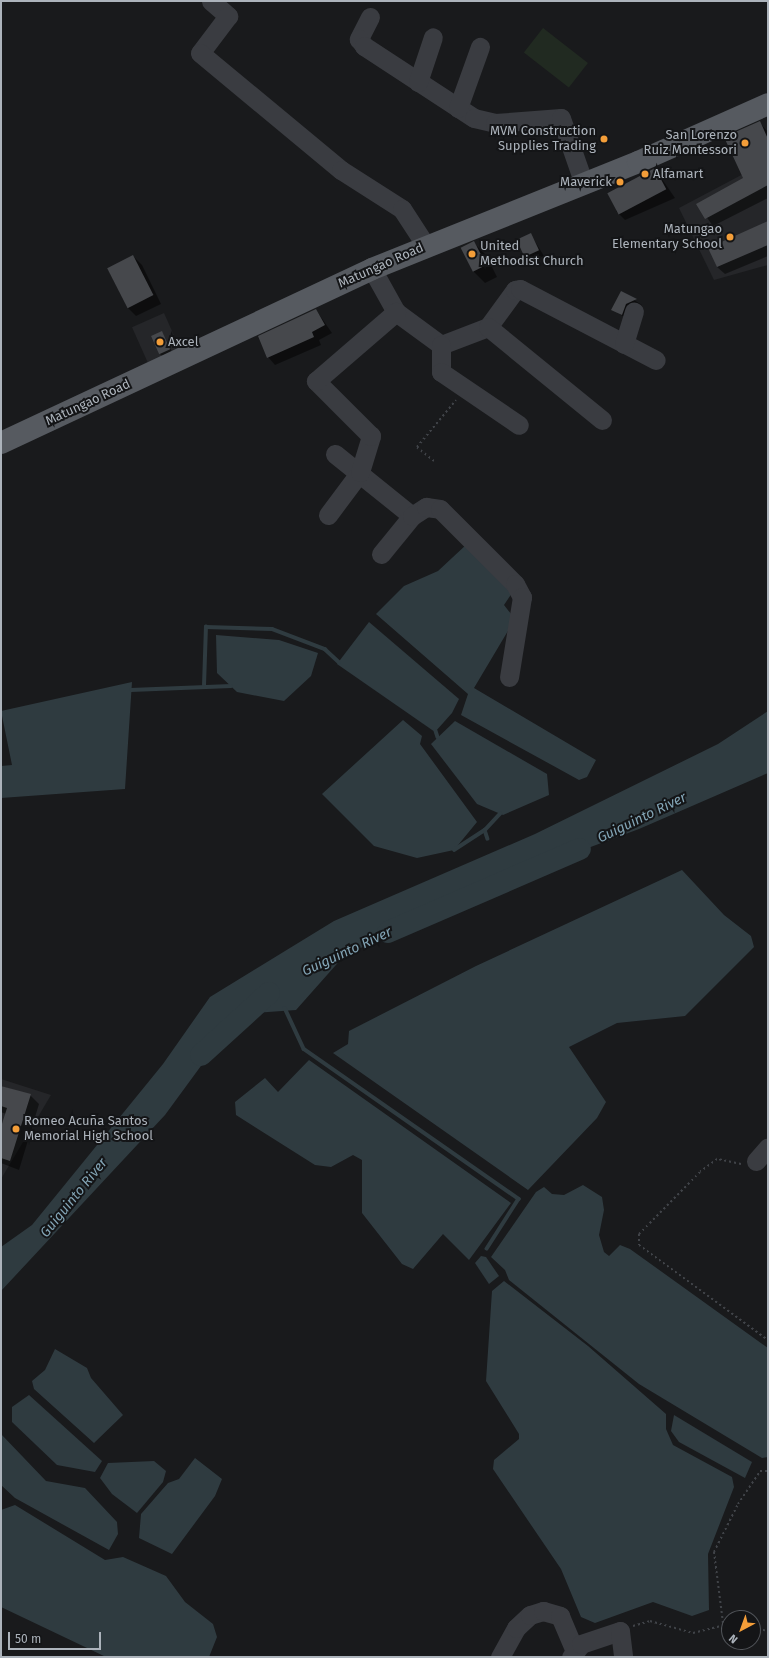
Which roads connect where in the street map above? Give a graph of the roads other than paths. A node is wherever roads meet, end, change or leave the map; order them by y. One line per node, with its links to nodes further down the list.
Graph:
1 (211, 1): 9 (street)
2 (370, 17): 5 (street)
3 (433, 36): 5 (street)
4 (480, 47): 7 (street)
5 (418, 82): 7 (street)
6 (768, 104): 8 (main road, Matungao Road)
7 (458, 108): 8 (street)
8 (584, 184): 9 (main road, Matungao Road)
9 (426, 246): 10 (main road, Matungao Road)
10 (372, 268): 11 (street); 19 (main road, Matungao Road)
11 (396, 312): 15 (street); 21 (street)
12 (634, 312): 14 (street)
13 (488, 327): 14 (street); 15 (street); 17 (street)
14 (624, 344): 16 (street)
15 (441, 345): 18 (street)
16 (656, 360)
17 (602, 420)
18 (519, 425)
19 (1, 443)
20 (335, 454): 21 (street)
21 (360, 472): 22 (street); 23 (street)
22 (328, 515)
23 (412, 516): 24 (street); 25 (street)
24 (381, 554)
25 (509, 677)
26 (768, 1147): 27 (street)
27 (756, 1161)
28 (573, 1653): 29 (street); 30 (street)
29 (500, 1657)
30 (623, 1657)

